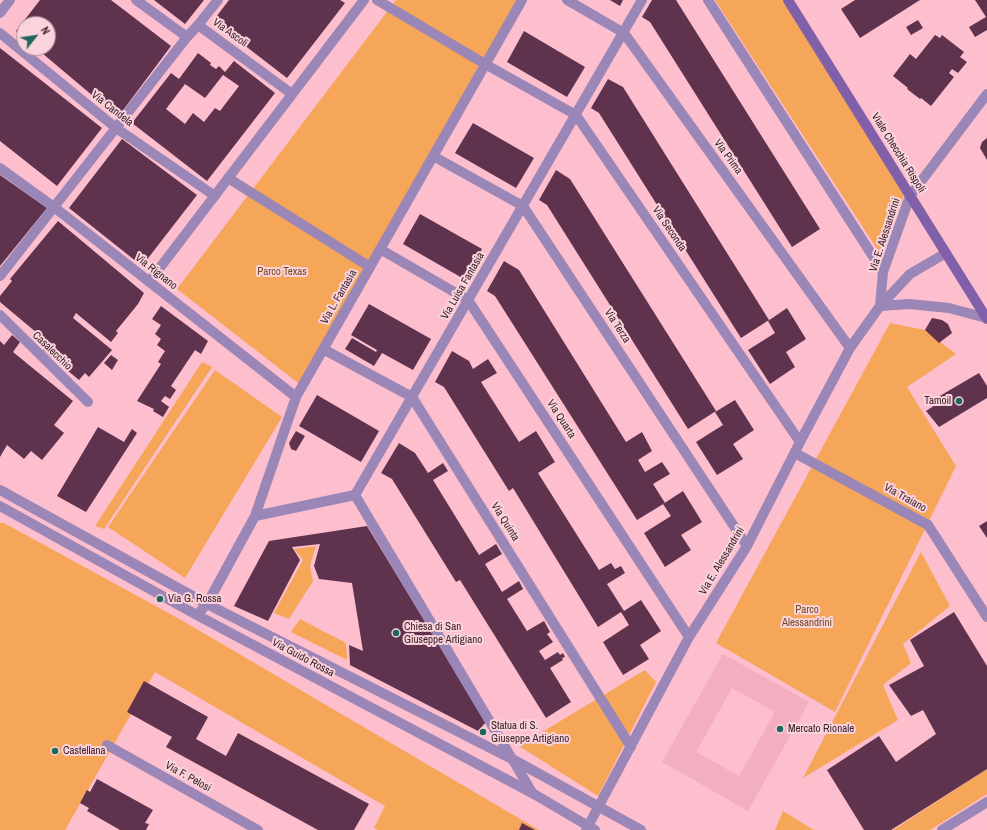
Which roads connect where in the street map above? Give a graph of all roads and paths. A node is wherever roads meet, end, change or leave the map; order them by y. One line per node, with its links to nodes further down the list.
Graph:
1 (10, 0): 11 (street)
2 (136, 0): 15 (street)
3 (218, 0): 12 (street)
4 (377, 0): 16 (street, Via Seconda)
5 (522, 0): 16 (street, Via L. Fantasia)
6 (567, 0): 14 (street, Via Prima)
7 (642, 0): 14 (street, Via Luisa Fantasia)
8 (708, 0): 31 (street)
9 (788, 0): 25 (main road, Viale Checchia Rispoli)
10 (360, 1): 17 (street)
11 (0, 13)
12 (198, 25): 15 (street, Via Ascoli); 17 (street, Via Ascoli)
13 (0, 33): 20 (street, Via Candela)
14 (624, 33): 19 (street, Via Luisa Fantasia); 38 (street, Via Prima)
15 (187, 37): 20 (street, Via Ascoli)
16 (485, 64): 19 (street, Via Seconda); 21 (street, Via L. Fantasia)
17 (292, 94): 23 (street)
18 (987, 94): 25 (street, Via E. Alessandrini)
19 (576, 114): 26 (street, Via Luisa Fantasia); 43 (street, Via Seconda)
20 (116, 128): 24 (street, Via Candela); 27 (street, Via Ascoli)
21 (433, 156): 26 (street, Via Terza); 28 (street, Via L. Fantasia)
22 (0, 168): 27 (street, Via Rignano)
23 (228, 178): 24 (street); 30 (street)
24 (215, 196): 33 (street)
25 (910, 196): 29 (main road, Viale Checchia Rispoli); 31 (street, Via E. Alessandrini)
26 (523, 206): 34 (street, Via Luisa Fantasia); 49 (street, Via Terza)
27 (54, 207): 32 (street, Via Ascoli); 33 (street, Via Rignano)
28 (380, 249): 30 (street, Via L. Fantasia); 34 (street, Via Quarta)
29 (946, 253): 35 (street, Via E. Alessandrini); 37 (main road, Viale Checchia Rispoli)
30 (370, 267): 39 (street, Via L. Fantasia)
31 (883, 272): 35 (street, Via E. Alessandrini)
32 (0, 276)
33 (150, 282): 40 (street, Via Rignano)
34 (468, 300): 41 (street, Via Luisa Fantasia); 53 (street, Via Quarta)
35 (880, 306): 37 (street); 38 (street, Via E. Alessandrini)
36 (0, 316): 42 (street, Casalecchio)
37 (987, 319)
38 (850, 348): 43 (street, Via E. Alessandrini)
39 (323, 349): 40 (street, Via L. Fantasia); 41 (street, Via Quinta)
40 (296, 397): 48 (street, Via L. Fantasia)
41 (412, 397): 46 (street, Via Luisa Fantasia); 55 (street, Via Quinta)
42 (88, 402)
43 (800, 442): 44 (street, Via E. Alessandrini)
44 (795, 453): 49 (street, Via E. Alessandrini); 51 (street, Via Traiano)
45 (0, 490): 50 (street)
46 (356, 495): 48 (street); 56 (street)
47 (0, 506): 52 (street, Via Guido Rossa)
48 (255, 516): 50 (street, Via L. Fantasia)
49 (747, 546): 53 (street, Via E. Alessandrini)
50 (207, 604): 52 (street, Via L. Fantasia); 56 (street)
51 (986, 612)
52 (197, 615): 57 (street, Via Guido Rossa)
53 (689, 637): 55 (street, Via E. Alessandrini)
54 (107, 745): 62 (street, Via F. Pelosi)
55 (631, 747): 59 (street, Via E. Alessandrini)
56 (514, 760): 57 (street); 59 (street)
57 (534, 794): 61 (street, Via Guido Rossa)
58 (987, 802): 60 (street)
59 (600, 806): 61 (street, Via E. Alessandrini); 63 (street)
60 (948, 828)
61 (590, 829)
62 (258, 830)
63 (641, 830)

